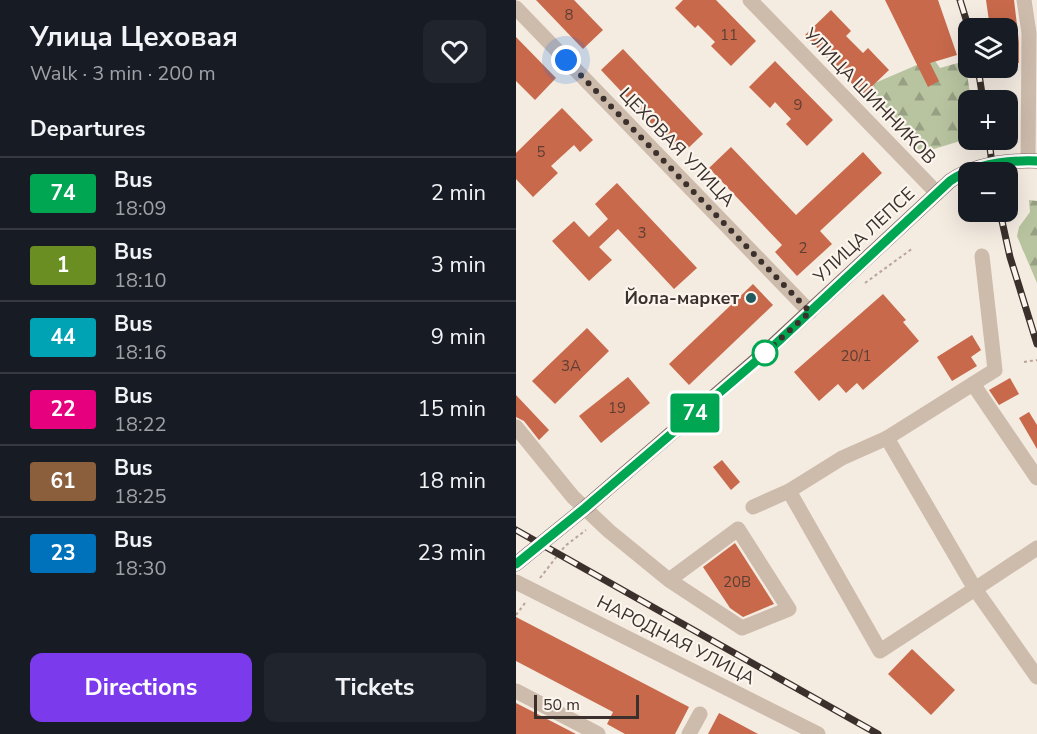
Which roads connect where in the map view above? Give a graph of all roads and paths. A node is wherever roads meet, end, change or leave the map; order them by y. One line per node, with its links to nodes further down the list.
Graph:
1 (750, 0): 5 (street, УЛИЦА ШИННИКОВ)
2 (1024, 0): 4 (street)
3 (516, 8): 9 (street, ЦЕХОВАЯ УЛИЦА)
4 (1033, 161): 5 (main road, УЛИЦА ЛЕПСЕ)
5 (937, 193): 9 (main road, УЛИЦА ЛЕПСЕ)
6 (914, 248): 8 (path)
7 (982, 256): 12 (street)
8 (865, 283)
9 (810, 312): 18 (main road, УЛИЦА ЛЕПСЕ)
10 (1037, 360): 11 (path)
11 (1024, 362)
12 (973, 384): 14 (street); 15 (street)
13 (516, 427): 18 (street)
14 (887, 438): 16 (street); 24 (street)
15 (1037, 478)
16 (789, 491): 17 (street); 24 (street)
17 (753, 507)
18 (585, 508): 19 (street); 21 (main road, УЛИЦА ЛЕПСЕ)
19 (598, 521): 22 (street); 25 (path)
20 (1037, 548): 24 (street)
21 (516, 564)
22 (669, 580): 22 (street)
23 (516, 582): 25 (street, НАРОДНАЯ УЛИЦА)
24 (975, 589): 27 (street)
25 (533, 590): 26 (path); 32 (street, НАРОДНАЯ УЛИЦА)
26 (516, 615)
27 (1037, 677)
28 (516, 691): 30 (street)
29 (700, 714): 31 (street)
30 (598, 734)
31 (689, 734)
32 (818, 734)

